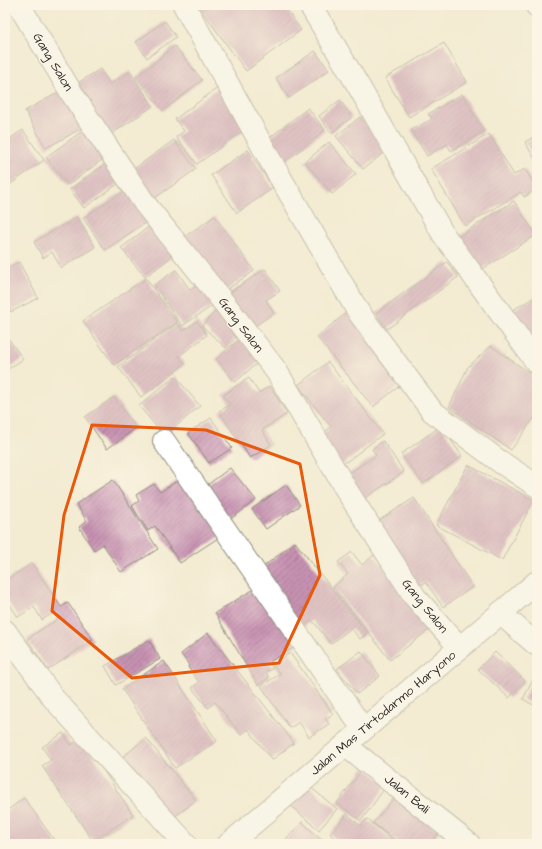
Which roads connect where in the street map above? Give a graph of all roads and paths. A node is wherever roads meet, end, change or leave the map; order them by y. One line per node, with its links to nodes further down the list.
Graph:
1 (19, 5): 11 (street, Gang Salon)
2 (184, 5): 6 (street)
3 (310, 5): 4 (street)
4 (537, 363)
5 (164, 441): 12 (street)
6 (537, 486)
7 (537, 582): 8 (street, Jalan Mas Tirtodarmo Haryono)
8 (500, 613): 10 (street); 11 (street, Jalan Mas Tirtodarmo Haryono)
9 (5, 631): 14 (street)
10 (537, 645)
11 (460, 648): 12 (street, Jalan Mas Tirtodarmo Haryono)
12 (363, 729): 13 (street, Jalan Mas Tirtodarmo Haryono)
13 (345, 745): 15 (street, Jalan Mas Tirtodarmo Haryono); 16 (street, Jalan Bali)
14 (186, 844)
15 (229, 844)
16 (469, 844)

